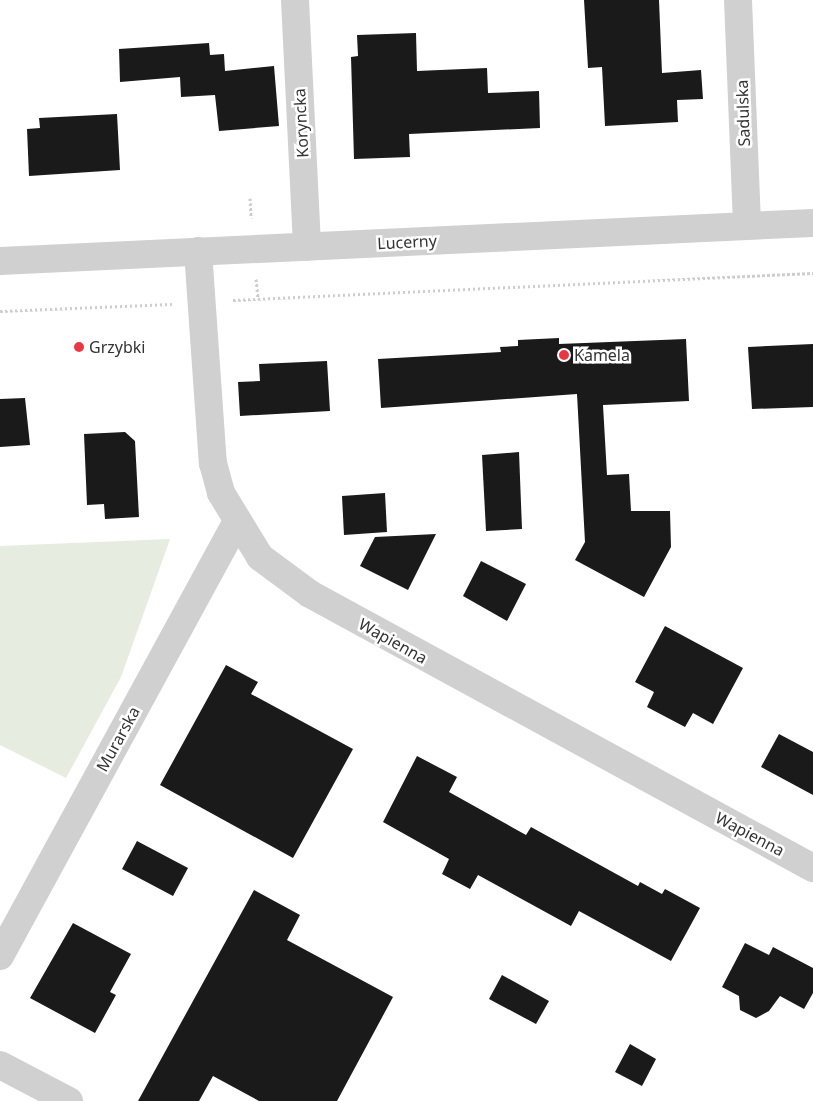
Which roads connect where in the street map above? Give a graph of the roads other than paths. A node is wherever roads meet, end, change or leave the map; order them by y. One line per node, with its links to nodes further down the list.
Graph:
1 (295, 0): 5 (street, Koryncka)
2 (738, 0): 4 (street, Sadulska)
3 (813, 223): 4 (street, Lucerny)
4 (748, 226): 5 (street, Lucerny)
5 (306, 247): 6 (street, Lucerny)
6 (198, 250): 7 (street, Lucerny); 8 (street, Wapienna)
7 (0, 261)
8 (237, 522): 9 (street, Wapienna); 10 (street, Murarska)
9 (813, 868)
10 (0, 956)
11 (0, 1065): 12 (street)
12 (69, 1101)

